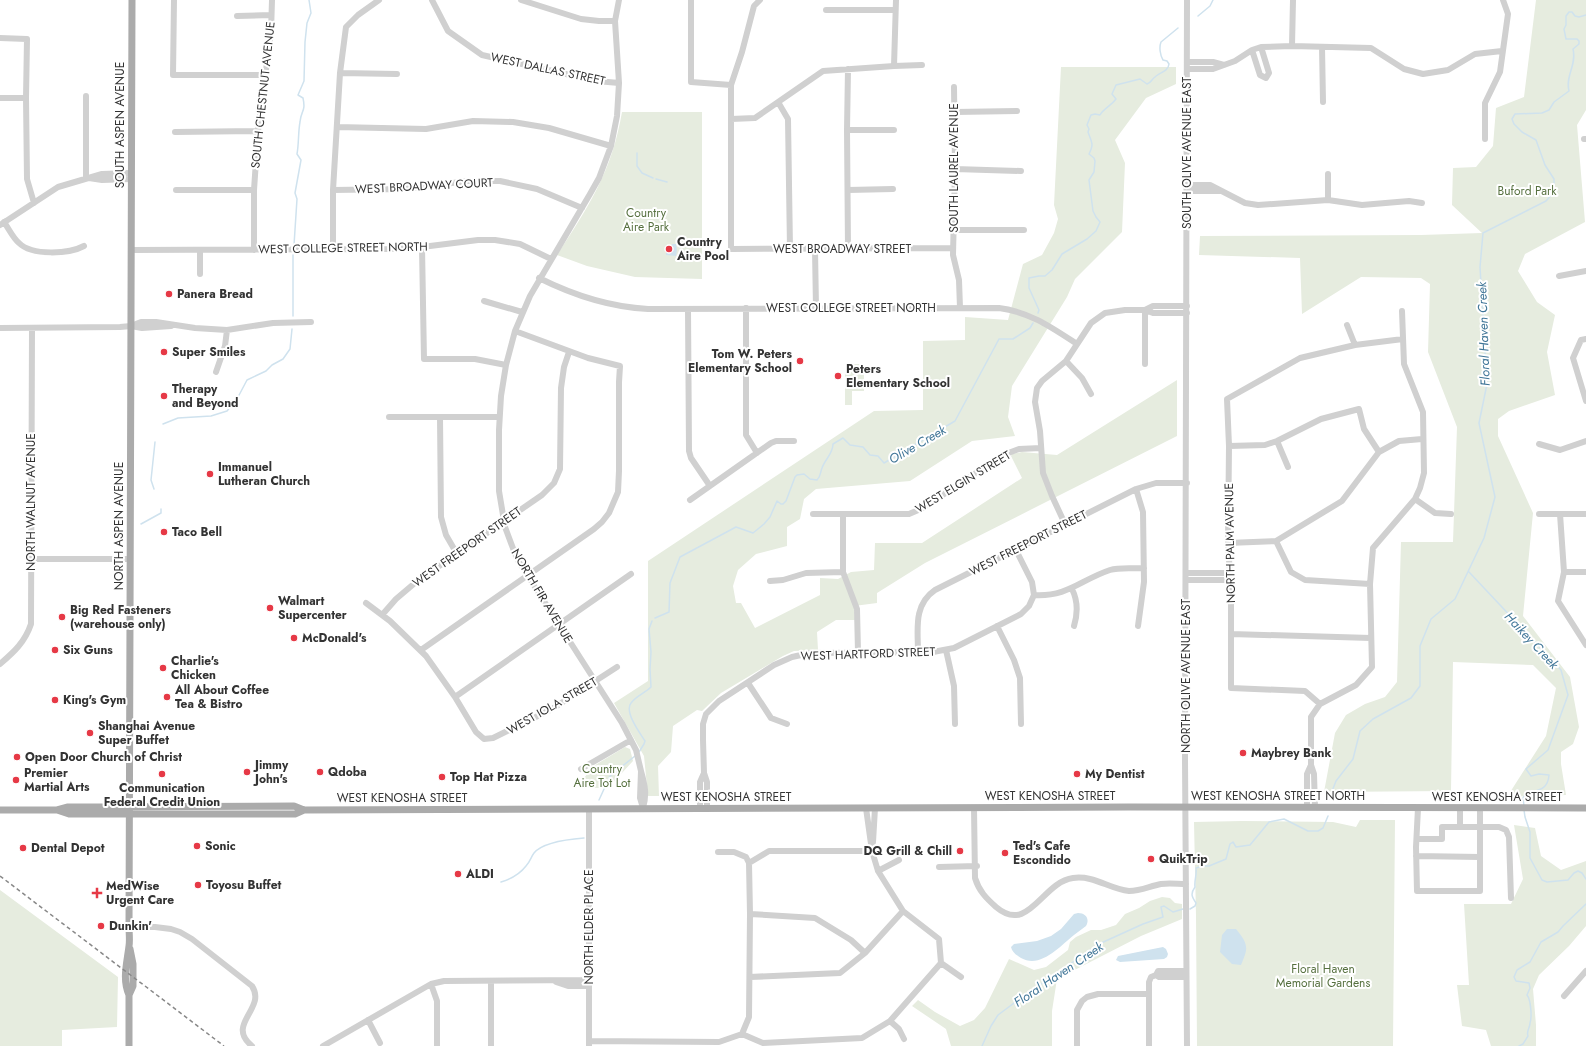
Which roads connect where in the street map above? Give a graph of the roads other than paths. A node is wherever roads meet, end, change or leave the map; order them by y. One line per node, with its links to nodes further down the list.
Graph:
1 (132, 0): 55 (main road, SOUTH ASPEN AVENUE)
2 (174, 0): 33 (street)
3 (272, 0): 16 (street, SOUTH CHESTNUT AVENUE)
4 (379, 0): 31 (street)
5 (432, 0): 34 (street, WEST DALLAS STREET)
6 (520, 0): 18 (street)
7 (619, 0): 18 (street, NORTH FIR AVENUE)
8 (691, 0): 35 (street)
9 (760, 0): 35 (street)
10 (896, 0): 15 (street)
11 (1187, 0): 25 (street, SOUTH OLIVE AVENUE EAST)
12 (1293, 0): 20 (street)
13 (1503, 0): 24 (street)
14 (826, 10): 15 (street)
15 (895, 10): 27 (street)
16 (271, 15): 17 (street); 33 (street, SOUTH CHESTNUT AVENUE)
17 (237, 16)
18 (615, 21): 34 (street, NORTH FIR AVENUE)
19 (0, 38): 39 (street)
20 (1292, 46): 21 (street); 22 (street)
21 (1261, 47): 23 (street); 23 (street)
22 (1322, 47): 24 (street); 41 (street)
23 (1252, 50): 26 (street)
24 (1502, 50): 50 (street)
25 (1187, 62): 26 (street); 30 (street, SOUTH OLIVE AVENUE EAST)
26 (1225, 65): 30 (street)
27 (894, 66): 28 (street); 29 (street)
28 (922, 66)
29 (848, 69): 40 (street); 46 (street)
30 (1187, 69): 57 (street, SOUTH OLIVE AVENUE EAST)
31 (340, 73): 32 (street); 45 (street)
32 (397, 74)
33 (265, 75): 48 (street, SOUTH CHESTNUT AVENUE)
34 (619, 83): 51 (street, NORTH FIR AVENUE)
35 (731, 85): 44 (street)
36 (954, 87): 43 (street, SOUTH LAUREL AVENUE)
37 (86, 96): 56 (street)
38 (0, 98): 39 (street)
39 (26, 98): 64 (street)
40 (778, 102): 44 (street); 74 (street)
41 (1324, 102)
42 (1017, 111): 43 (street)
43 (955, 112): 52 (street, SOUTH LAUREL AVENUE)
44 (731, 119): 74 (street, WEST BROADWAY STREET)
45 (337, 127): 51 (street); 61 (street)
46 (846, 130): 47 (street); 62 (street)
47 (894, 130)
48 (258, 131): 49 (street); 60 (street, SOUTH CHESTNUT AVENUE)
49 (175, 132)
50 (1485, 139)
51 (611, 146): 66 (street, NORTH FIR AVENUE)
52 (955, 169): 53 (street); 68 (street, SOUTH LAUREL AVENUE)
53 (1022, 171)
54 (1328, 174): 63 (street)
55 (131, 176): 56 (street); 77 (main road, SOUTH ASPEN AVENUE)
56 (86, 178): 64 (street)
57 (1187, 188): 63 (street); 91 (street, SOUTH OLIVE AVENUE EAST)
58 (893, 189): 62 (street)
59 (176, 190): 60 (street)
60 (254, 190): 79 (street, SOUTH CHESTNUT AVENUE)
61 (333, 190): 66 (street, WEST BROADWAY COURT); 73 (street)
62 (848, 190): 76 (street)
63 (1328, 200): 65 (street)
64 (34, 203): 67 (street)
65 (1422, 203)
66 (582, 208): 80 (street, NORTH FIR AVENUE)
67 (2, 224): 70 (street)
68 (954, 230): 69 (street); 72 (street, SOUTH LAUREL AVENUE)
69 (1024, 230)
70 (84, 246)
71 (422, 248): 73 (street, WEST COLLEGE STREET NORTH); 80 (street, WEST COLLEGE STREET NORTH); 108 (street)
72 (953, 248): 76 (street, WEST BROADWAY STREET); 88 (street, SOUTH LAUREL AVENUE)
73 (333, 249): 79 (street, WEST COLLEGE STREET NORTH)
74 (790, 249): 75 (street, WEST BROADWAY STREET)
75 (815, 249): 76 (street, WEST BROADWAY STREET); 87 (street)
76 (848, 249)
77 (131, 250): 78 (street, WEST COLLEGE STREET NORTH); 96 (main road, NORTH ASPEN AVENUE)
78 (200, 250): 79 (street, WEST COLLEGE STREET NORTH); 82 (street)
79 (254, 250)
80 (551, 258): 84 (street, NORTH FIR AVENUE)
81 (1586, 271): 83 (street)
82 (200, 274)
83 (1559, 276)
84 (539, 278): 89 (street, WEST COLLEGE STREET NORTH); 93 (street, NORTH FIR AVENUE)
85 (484, 301): 93 (street)
86 (746, 308): 87 (street, WEST COLLEGE STREET NORTH); 89 (street, WEST COLLEGE STREET NORTH); 123 (street)
87 (816, 308): 88 (street, WEST COLLEGE STREET NORTH)
88 (960, 308): 103 (street, WEST COLLEGE STREET NORTH)
89 (688, 309): 126 (street)
90 (1145, 310): 91 (street); 103 (street); 107 (street)
91 (1187, 310): 125 (street, NORTH OLIVE AVENUE EAST)
92 (1402, 311): 101 (street)
93 (522, 312): 100 (street, NORTH FIR AVENUE)
94 (311, 322): 99 (street)
95 (1347, 325): 104 (street)
96 (131, 326): 98 (street); 99 (street); 143 (main road, NORTH ASPEN AVENUE)
97 (0, 328): 98 (street)
98 (32, 328): 142 (street, NORTH WALNUT AVENUE)
99 (227, 330): 109 (street)
100 (515, 331): 105 (street); 108 (street, NORTH FIR AVENUE)
101 (1402, 339): 104 (street); 115 (street)
102 (1584, 340): 111 (street)
103 (1077, 344): 106 (street)
104 (1355, 345): 120 (street, NORTH PALM AVENUE)
105 (569, 352): 136 (street, WEST FREEPORT STREET); 151 (street)
106 (1066, 361): 110 (street); 121 (street)
107 (1145, 364)
108 (506, 365): 113 (street, NORTH FIR AVENUE)
109 (216, 372)
110 (1091, 394)
111 (1586, 401)
112 (440, 417): 113 (street); 114 (street); 141 (street)
113 (499, 417): 136 (street, NORTH FIR AVENUE)
114 (389, 418)
115 (1422, 439): 122 (street); 128 (street)
116 (794, 441): 123 (street)
117 (1277, 441): 120 (street); 122 (street); 124 (street)
118 (1586, 441): 119 (street)
119 (1539, 444)
120 (1229, 446): 139 (street, NORTH PALM AVENUE)
121 (1041, 448): 131 (street, WEST ELGIN STREET); 137 (street)
122 (1380, 452): 138 (street)
123 (757, 453): 126 (street)
124 (1288, 467)
125 (1187, 483): 127 (street, WEST FREEPORT STREET); 148 (street, NORTH OLIVE AVENUE EAST)
126 (710, 486): 129 (street)
127 (1136, 489): 137 (street, WEST FREEPORT STREET); 144 (street)
128 (1415, 499): 132 (street); 155 (street)
129 (690, 500)
130 (813, 514): 131 (street, WEST ELGIN STREET)
131 (843, 514): 145 (street)
132 (1451, 514)
133 (1539, 514): 134 (street)
134 (1560, 514): 135 (street); 146 (street)
135 (1586, 514)
136 (504, 521): 141 (street, WEST FREEPORT STREET); 151 (street, NORTH FIR AVENUE)
137 (1066, 524): 140 (street, WEST FREEPORT STREET)
138 (1276, 541): 139 (street); 155 (street)
139 (1228, 543): 149 (street, NORTH PALM AVENUE)
140 (1016, 550): 157 (street); 170 (street, WEST FREEPORT STREET)
141 (457, 554): 159 (street, WEST FREEPORT STREET)
142 (31, 559): 143 (street); 171 (street, NORTH WALNUT AVENUE)
143 (130, 559): 200 (main road, NORTH ASPEN AVENUE)
144 (1144, 568): 156 (street); 163 (street)
145 (843, 572): 154 (street); 169 (street)
146 (1564, 572): 147 (street); 166 (street)
147 (1586, 572)
148 (1187, 573): 149 (street); 152 (street, NORTH OLIVE AVENUE EAST)
149 (1230, 573): 153 (street, NORTH PALM AVENUE)
150 (631, 574): 160 (street)
151 (527, 576): 160 (street, NORTH FIR AVENUE); 167 (street)
152 (1187, 580): 153 (street); 185 (street, NORTH OLIVE AVENUE EAST)
153 (1230, 580): 164 (street, NORTH PALM AVENUE)
154 (770, 582)
155 (1370, 584): 165 (street)
156 (1072, 589): 157 (street); 162 (street)
157 (1034, 594): 161 (street, WEST HARTFORD STREET)
158 (366, 603): 159 (street)
159 (382, 615): 167 (street)
160 (559, 625): 173 (street, NORTH FIR AVENUE); 175 (street)
161 (997, 626): 168 (street, WEST HARTFORD STREET); 179 (street)
162 (1074, 626)
163 (1138, 626)
164 (1231, 634): 165 (street); 176 (street, NORTH PALM AVENUE)
165 (1371, 638): 176 (street)
166 (1586, 645)
167 (421, 650): 175 (street)
168 (946, 650): 170 (street, WEST HARTFORD STREET); 178 (street)
169 (858, 652): 170 (street, WEST HARTFORD STREET); 174 (street, WEST HARTFORD STREET)
170 (918, 652)
171 (0, 664)
172 (617, 667): 173 (street, WEST IOLA STREET)
173 (595, 681): 175 (street, WEST IOLA STREET); 180 (street, NORTH FIR AVENUE)
174 (748, 683): 177 (street); 189 (street, WEST HARTFORD STREET)
175 (455, 697)
176 (1320, 704): 181 (street)
177 (788, 724)
178 (955, 724)
179 (1021, 724)
180 (631, 740): 182 (street); 188 (street, NORTH FIR AVENUE)
181 (1310, 765): 186 (street); 187 (street)
182 (581, 769)
183 (224, 806): 200 (main road); 201 (main road, WEST KENOSHA STREET); 202 (main road)
184 (1148, 807): 185 (main road, WEST KENOSHA STREET NORTH); 192 (main road, WEST KENOSHA STREET)
185 (1185, 807): 186 (main road, WEST KENOSHA STREET NORTH); 215 (street, NORTH OLIVE AVENUE EAST)
186 (1307, 807): 187 (main road, WEST KENOSHA STREET NORTH)
187 (1315, 807): 193 (main road, WEST KENOSHA STREET NORTH)
188 (643, 808): 189 (main road, WEST KENOSHA STREET); 198 (main road, WEST KENOSHA STREET)
189 (704, 808): 190 (main road, WEST KENOSHA STREET)
190 (866, 808): 191 (main road, WEST KENOSHA STREET); 206 (street)
191 (876, 808): 192 (main road, WEST KENOSHA STREET); 206 (street)
192 (976, 808): 212 (street)
193 (1407, 808): 194 (main road, WEST KENOSHA STREET)
194 (1418, 808): 195 (main road, WEST KENOSHA STREET); 205 (street)
195 (1460, 808): 196 (main road, WEST KENOSHA STREET); 204 (street)
196 (1480, 808): 197 (main road, WEST KENOSHA STREET); 203 (street)
197 (1586, 808)
198 (589, 809): 201 (main road, WEST KENOSHA STREET); 227 (street, NORTH ELDER PLACE)
199 (0, 810): 200 (main road)
200 (129, 810): 202 (main road); 219 (main road, NORTH ASPEN AVENUE)
201 (304, 810): 202 (main road, WEST KENOSHA STREET)
202 (224, 814)
203 (1480, 826): 204 (street); 209 (street); 216 (street)
204 (1460, 827): 205 (street)
205 (1417, 839): 208 (street)
206 (872, 851): 211 (street); 214 (street)
207 (718, 852): 211 (street)
208 (1416, 856): 209 (street); 209 (street)
209 (1480, 857)
210 (899, 860): 214 (street)
211 (749, 863): 218 (street)
212 (976, 866): 213 (street); 215 (street)
213 (939, 867)
214 (878, 871): 217 (street)
215 (1186, 882): 223 (street, NORTH OLIVE AVENUE EAST)
216 (1511, 898)
217 (903, 911): 220 (street); 221 (street)
218 (750, 914): 220 (street); 224 (street)
219 (129, 927): 237 (main road, NORTH ASPEN AVENUE); 238 (street)
220 (865, 953): 224 (street)
221 (941, 963): 225 (street); 232 (street)
222 (1586, 971): 230 (street)
223 (1186, 974): 229 (street); 244 (street, NORTH OLIVE AVENUE EAST)
224 (750, 977): 233 (street)
225 (961, 977)
226 (491, 981): 227 (street); 228 (street); 241 (street)
227 (589, 983): 236 (street, NORTH ELDER PLACE)
228 (431, 984): 231 (street); 240 (street)
229 (1149, 994): 242 (street); 243 (street)
230 (1564, 996)
231 (368, 1020): 235 (street); 239 (street)
232 (890, 1021): 233 (street); 234 (street)
233 (742, 1034): 236 (street)
234 (904, 1039)
235 (380, 1043)
236 (589, 1044)
237 (129, 1046)
238 (252, 1046)
239 (323, 1046)
240 (437, 1046)
241 (491, 1046)
242 (1077, 1046)
243 (1149, 1046)
244 (1187, 1046)

